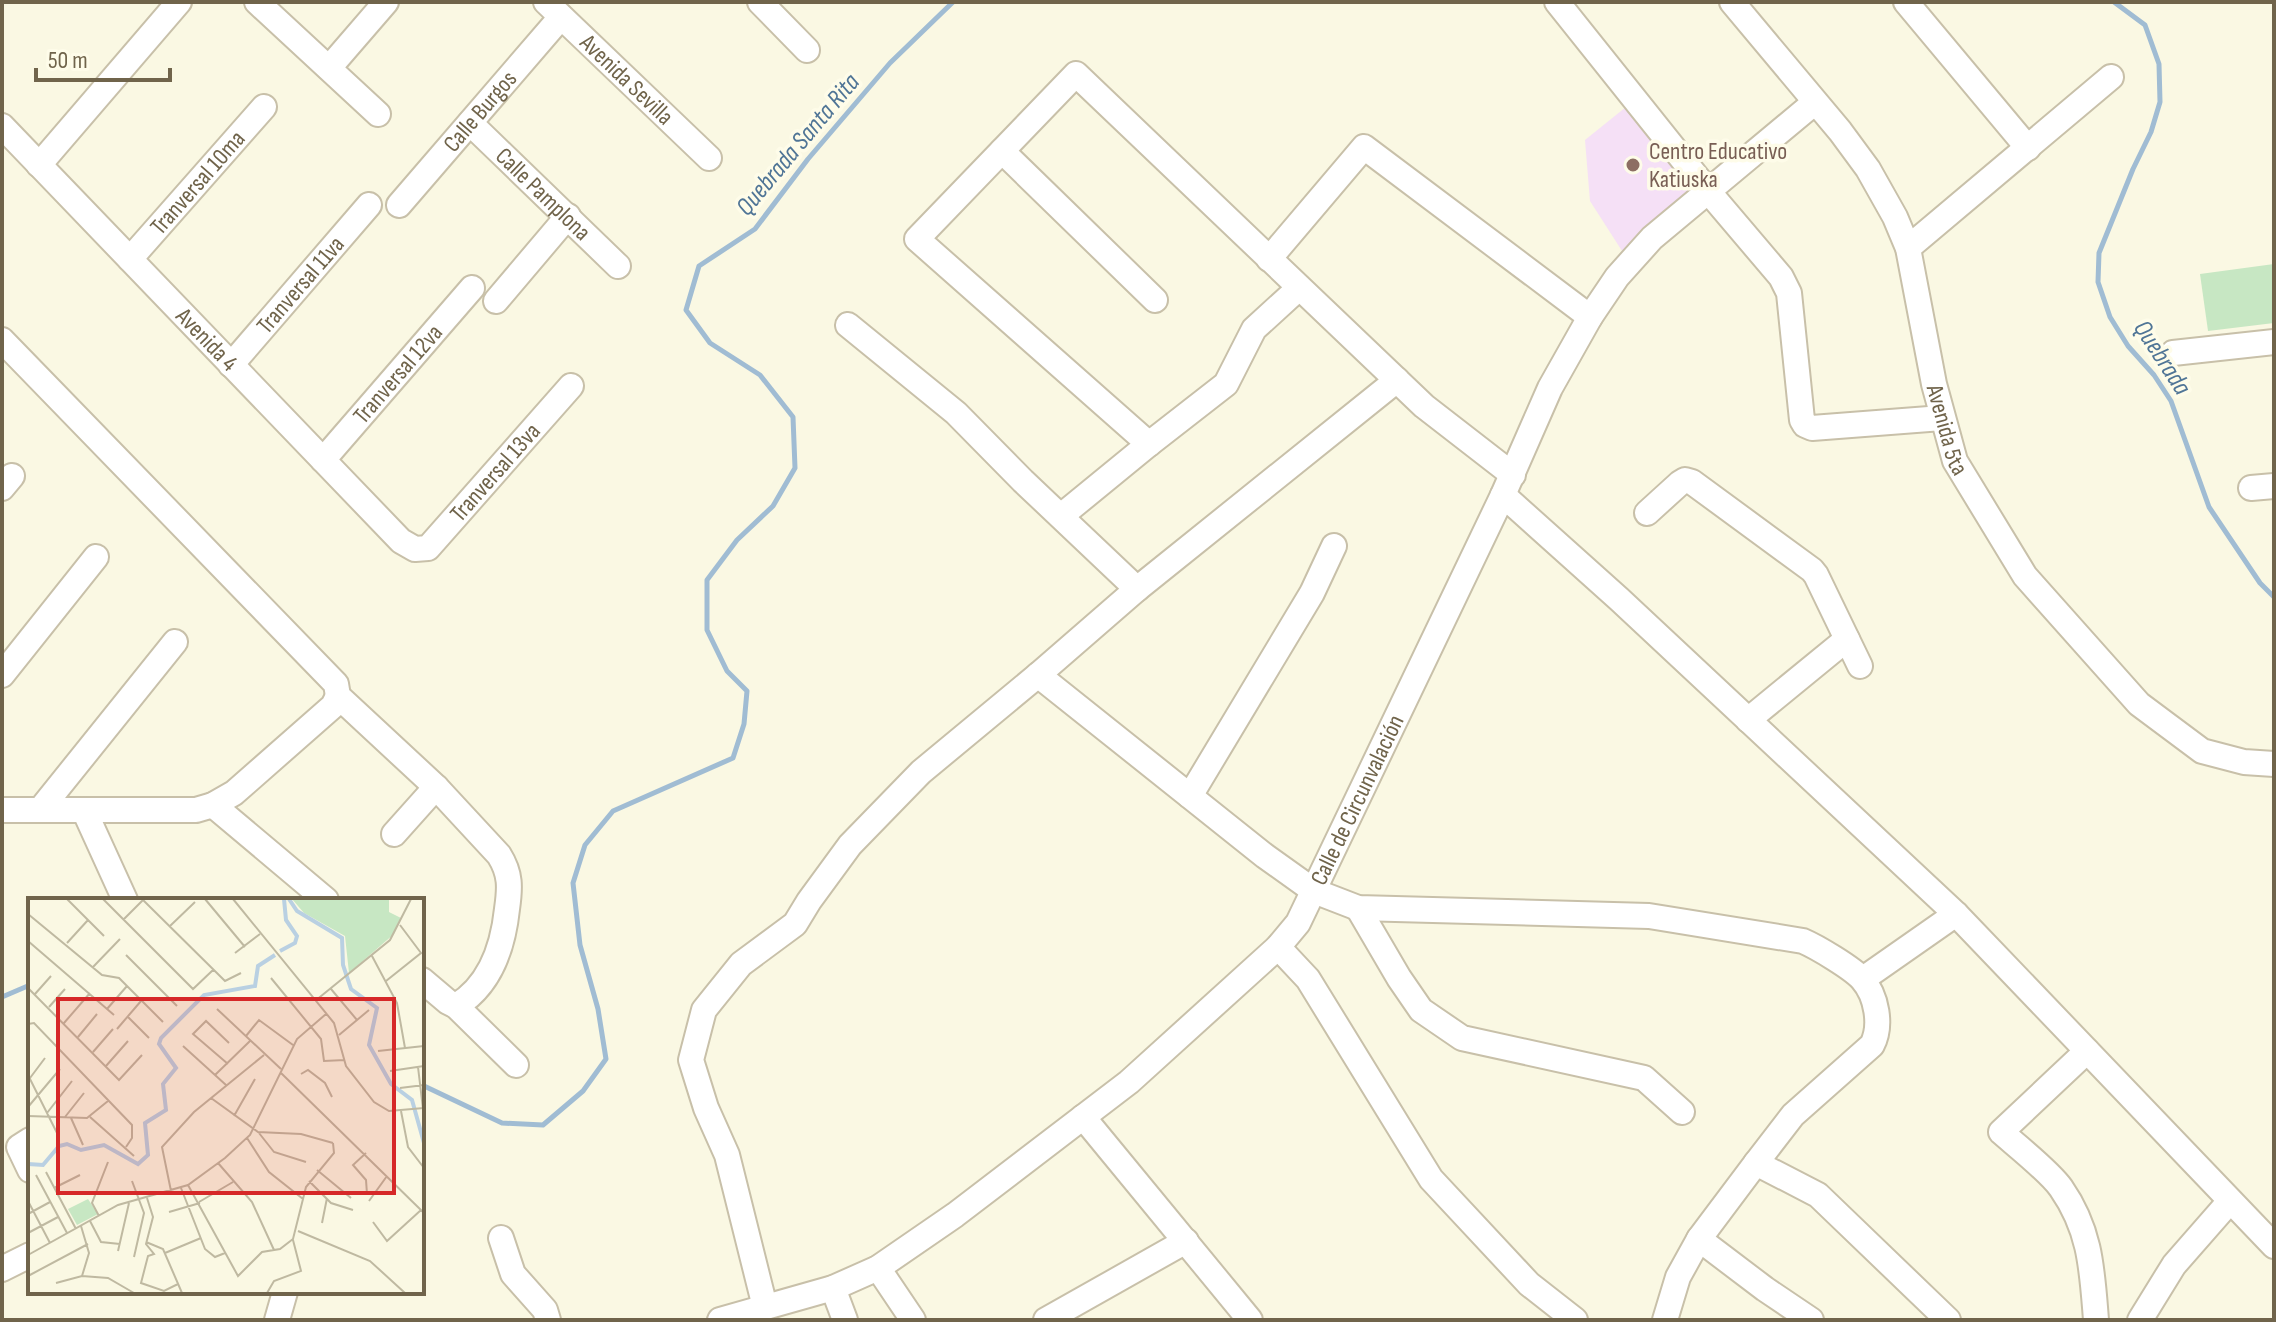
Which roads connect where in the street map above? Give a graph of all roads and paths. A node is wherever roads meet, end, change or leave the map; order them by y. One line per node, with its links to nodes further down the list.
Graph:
1 (179, 2): 20 (street)
2 (257, 2): 10 (street)
3 (386, 2): 10 (street)
4 (760, 2): 9 (street)
5 (1557, 2): 21 (street)
6 (1906, 2): 17 (street)
7 (1746, 7): 12 (street, Avenida 5ta)
8 (554, 10): 15 (street, Calle Burgos); 19 (street, Avenida Sevilla)
9 (807, 50)
10 (329, 68): 14 (street)
11 (2111, 77): 17 (street)
12 (1814, 103): 21 (street, Calle de Circunvalación); 25 (street, Avenida 5ta)
13 (264, 107): 26 (street, Tranversal 10ma)
14 (378, 114)
15 (470, 123): 23 (street, Calle Burgos); 24 (street, Calle Pamplona)
16 (2, 126): 20 (street, Avenida 4)
17 (2028, 148): 25 (street)
18 (1002, 151): 27 (street); 31 (street); 42 (street)
19 (709, 158)
20 (39, 165): 26 (street, Avenida 4)
21 (1708, 191): 33 (street, Calle de Circunvalación); 41 (street)
22 (369, 205): 38 (street, Tranversal 11va)
23 (399, 205)
24 (568, 216): 28 (street, Calle Pamplona); 32 (street)
25 (1908, 248): 41 (street, Avenida 5ta)
26 (130, 259): 38 (street, Avenida 4)
27 (1269, 259): 30 (street); 33 (street)
28 (618, 266)
29 (472, 288): 43 (street, Tranversal 12va)
30 (1299, 288): 39 (street); 42 (street)
31 (1155, 300)
32 (496, 301)
33 (1590, 317): 44 (street, Calle de Circunvalación)
34 (848, 325): 46 (street)
35 (2, 340): 56 (street)
36 (2274, 342): 37 (street)
37 (2173, 353)
38 (231, 365): 43 (street, Avenida 4)
39 (1397, 380): 44 (street); 50 (street)
40 (571, 386): 48 (street, Tranversal 13va)
41 (1942, 418): 58 (street, Avenida 5ta)
42 (1149, 444): 46 (street)
43 (323, 460): 48 (street, Avenida 4)
44 (1508, 485): 57 (street); 66 (street, Calle de Circunvalación)
45 (1647, 513): 51 (street)
46 (1061, 516): 50 (street)
47 (1334, 546): 60 (street)
48 (415, 549)
49 (96, 557): 54 (street)
50 (1137, 589): 55 (street)
51 (1847, 639): 53 (street); 57 (street)
52 (175, 642): 63 (street)
53 (1860, 666)
54 (2, 675)
55 (1038, 675): 60 (street); 92 (street)
56 (338, 696): 59 (street); 61 (street)
57 (1748, 720): 70 (street)
58 (2274, 764)
59 (436, 787): 65 (street); 74 (street)
60 (1190, 796): 66 (street)
61 (213, 805): 64 (street); 68 (street)
62 (2, 810): 63 (street)
63 (40, 810): 64 (street)
64 (84, 810): 67 (street)
65 (394, 834)
66 (1314, 891): 69 (street); 71 (street, Calle de Circunvalación)
67 (124, 898)
68 (324, 898)
69 (1358, 908): 72 (street); 77 (street)
70 (1956, 914): 72 (street); 75 (street)
71 (1278, 947): 78 (street, Calle de Circunvalación); 100 (street)
72 (1863, 979): 80 (street)
73 (424, 982): 74 (street)
74 (456, 1006): 76 (street)
75 (2087, 1051): 82 (street); 104 (street)
76 (516, 1065)
77 (1682, 1112)
78 (1083, 1117): 85 (street); 88 (street, Calle de Circunvalación)
79 (28, 1141): 81 (street)
80 (1756, 1163): 84 (street); 103 (street)
81 (28, 1166)
82 (2230, 1201): 86 (street); 105 (street)
83 (501, 1238): 94 (street)
84 (1699, 1239): 101 (street); 102 (street)
85 (1186, 1241): 98 (street); 99 (street)
86 (2274, 1246)
87 (28, 1256): 89 (street)
88 (878, 1268): 90 (street, Calle de Circunvalación); 97 (street)
89 (2, 1269)
90 (833, 1288): 92 (street, Calle de Circunvalación); 96 (street)
91 (284, 1294): 93 (street)
92 (765, 1307): 95 (street, Calle de Circunvalación)
93 (277, 1320)
94 (548, 1320)
95 (720, 1320)
96 (845, 1320)
97 (913, 1320)
98 (1046, 1320)
99 (1250, 1320)
100 (1575, 1320)
101 (1665, 1320)
102 (1811, 1320)
103 (1948, 1320)
104 (2096, 1320)
105 (2140, 1320)

